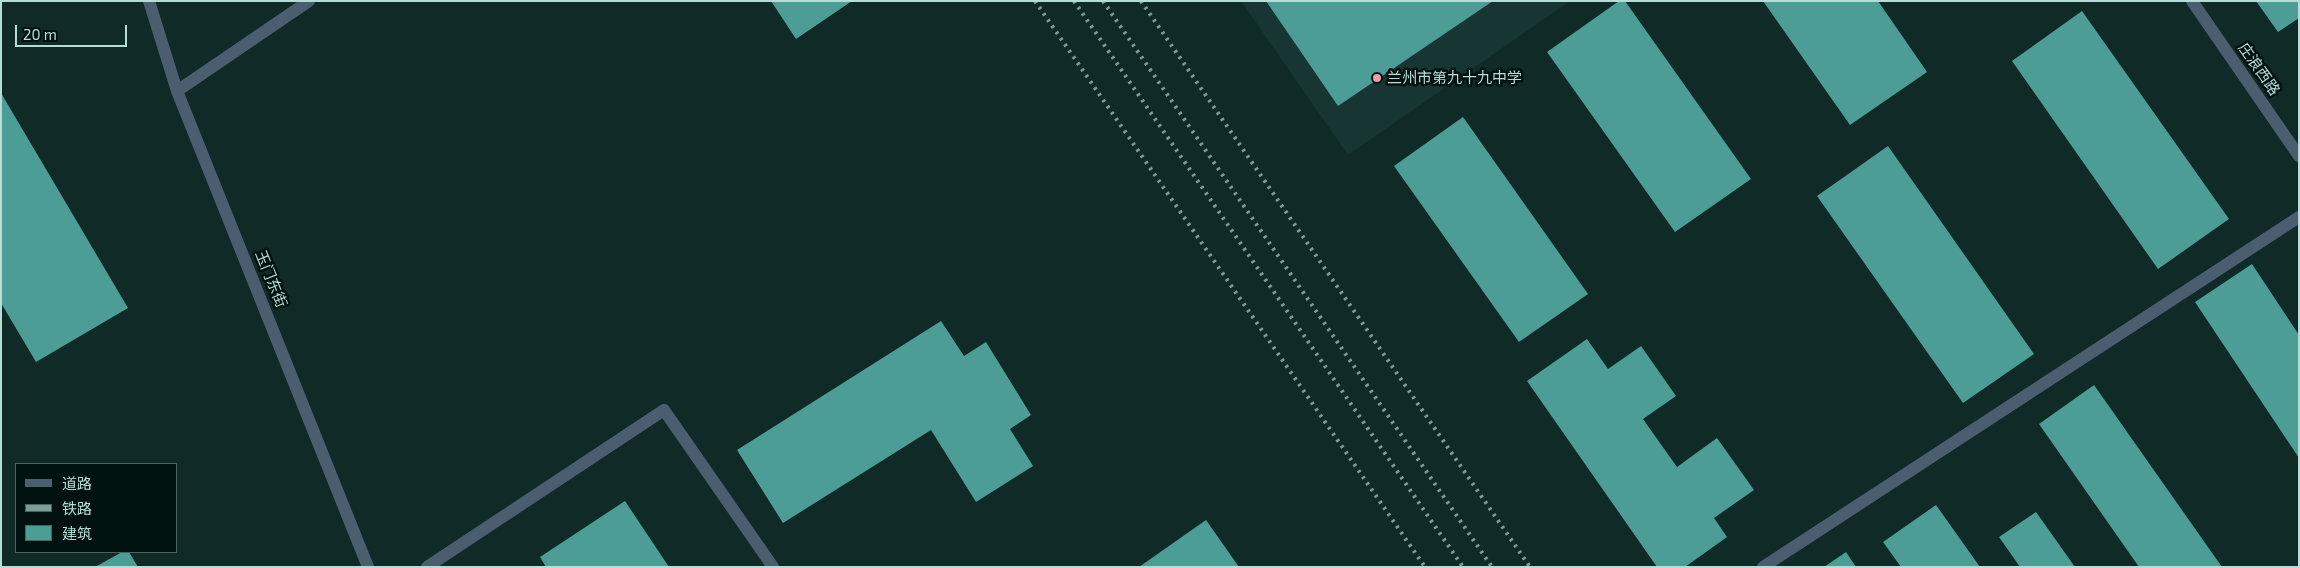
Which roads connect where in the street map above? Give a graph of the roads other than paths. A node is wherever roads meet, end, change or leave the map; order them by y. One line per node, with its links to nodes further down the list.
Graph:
1 (148, 1): 4 (street, 玉门东街)
2 (309, 1): 4 (street)
3 (2192, 1): 5 (street, 庄浪西路)
4 (177, 91): 7 (street, 玉门东街)
5 (2299, 156)
6 (2299, 217): 10 (street)
7 (368, 567)
8 (427, 567): 9 (street)
9 (773, 567)
10 (1763, 567)

